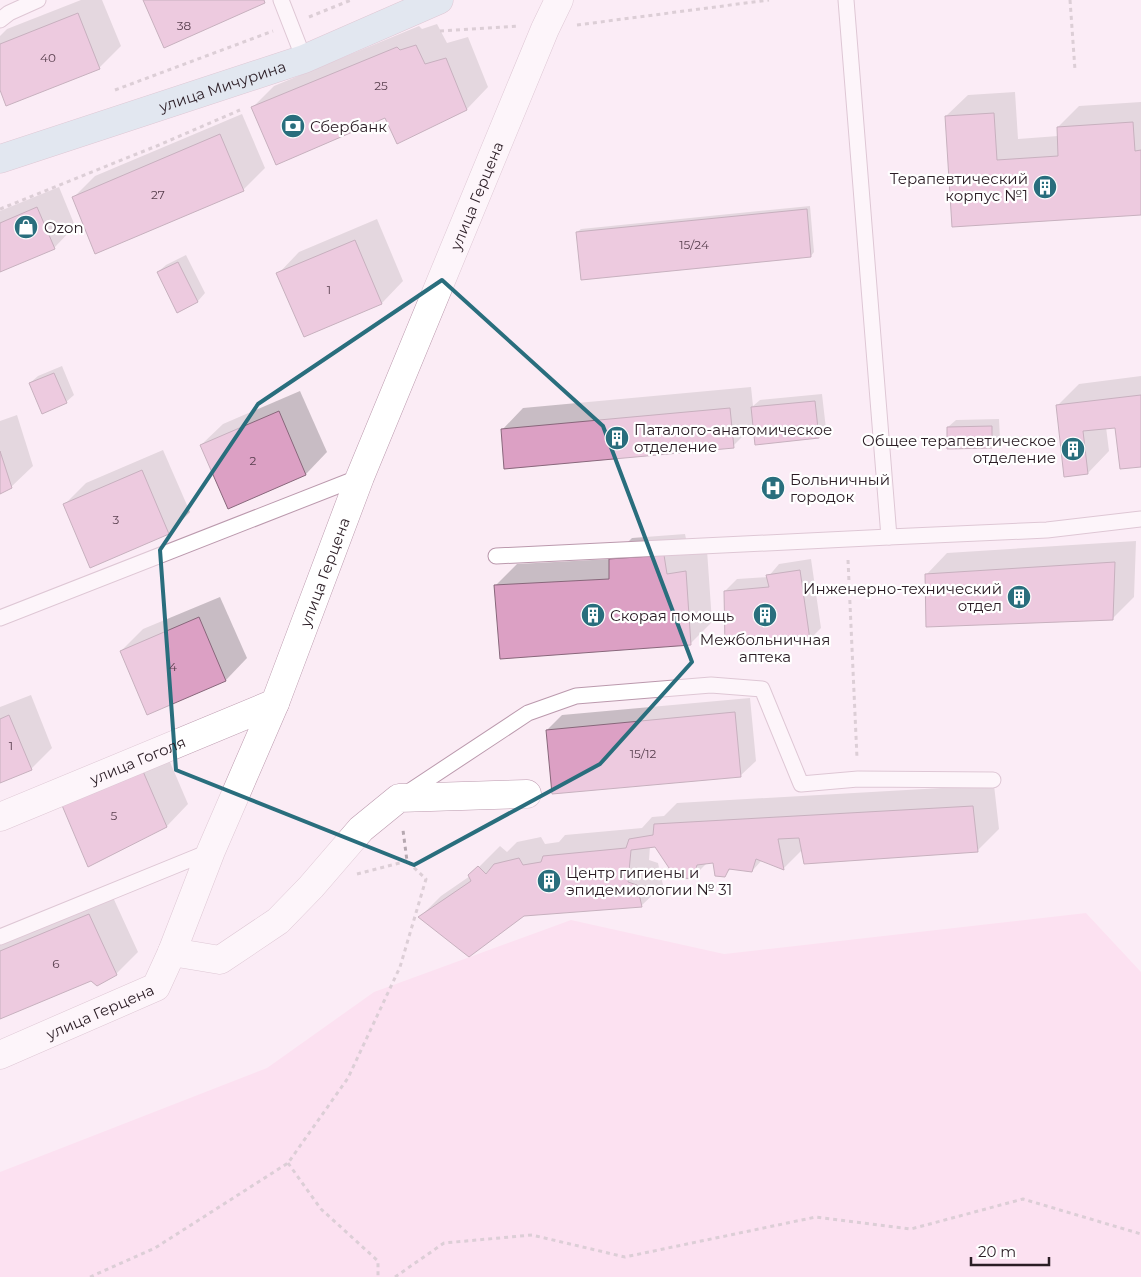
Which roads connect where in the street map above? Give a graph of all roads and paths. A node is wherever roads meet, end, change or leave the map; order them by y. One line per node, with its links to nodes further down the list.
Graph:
1 (38, 0): 9 (lane)
2 (281, 0): 10 (lane)
3 (351, 0): 10 (path)
4 (439, 0): 13 (street, улица Мичурина)
5 (559, 0): 11 (street, улица Герцена)
6 (769, 0): 11 (path)
7 (846, 0): 21 (lane)
8 (1070, 0): 14 (path)
9 (3, 12)
10 (290, 24): 13 (lane); 15 (path)
11 (546, 29): 12 (path); 19 (street, улица Герцена)
12 (433, 31)
13 (304, 59): 17 (street, улица Мичурина)
14 (1075, 70)
15 (109, 93)
16 (241, 110): 18 (path)
17 (0, 159)
18 (0, 209)
19 (360, 478): 24 (lane); 25 (street, улица Герцена)
20 (1141, 518): 21 (lane)
21 (889, 537): 22 (lane)
22 (848, 539): 23 (lane); 26 (path)
23 (496, 556)
24 (0, 618)
25 (275, 703): 30 (street, улица Гоголя); 31 (street, улица Герцена)
26 (858, 779): 27 (lane); 29 (lane)
27 (993, 780)
28 (527, 794): 29 (street)
29 (399, 798): 33 (street); 35 (path)
30 (0, 817)
31 (211, 851): 32 (lane); 33 (street, улица Герцена)
32 (0, 937)
33 (172, 952): 34 (street, улица Герцена)
34 (0, 1055)
35 (288, 1163): 37 (path); 38 (path)
36 (1141, 1234): 39 (path)
37 (90, 1277)
38 (378, 1277)
39 (395, 1277)

